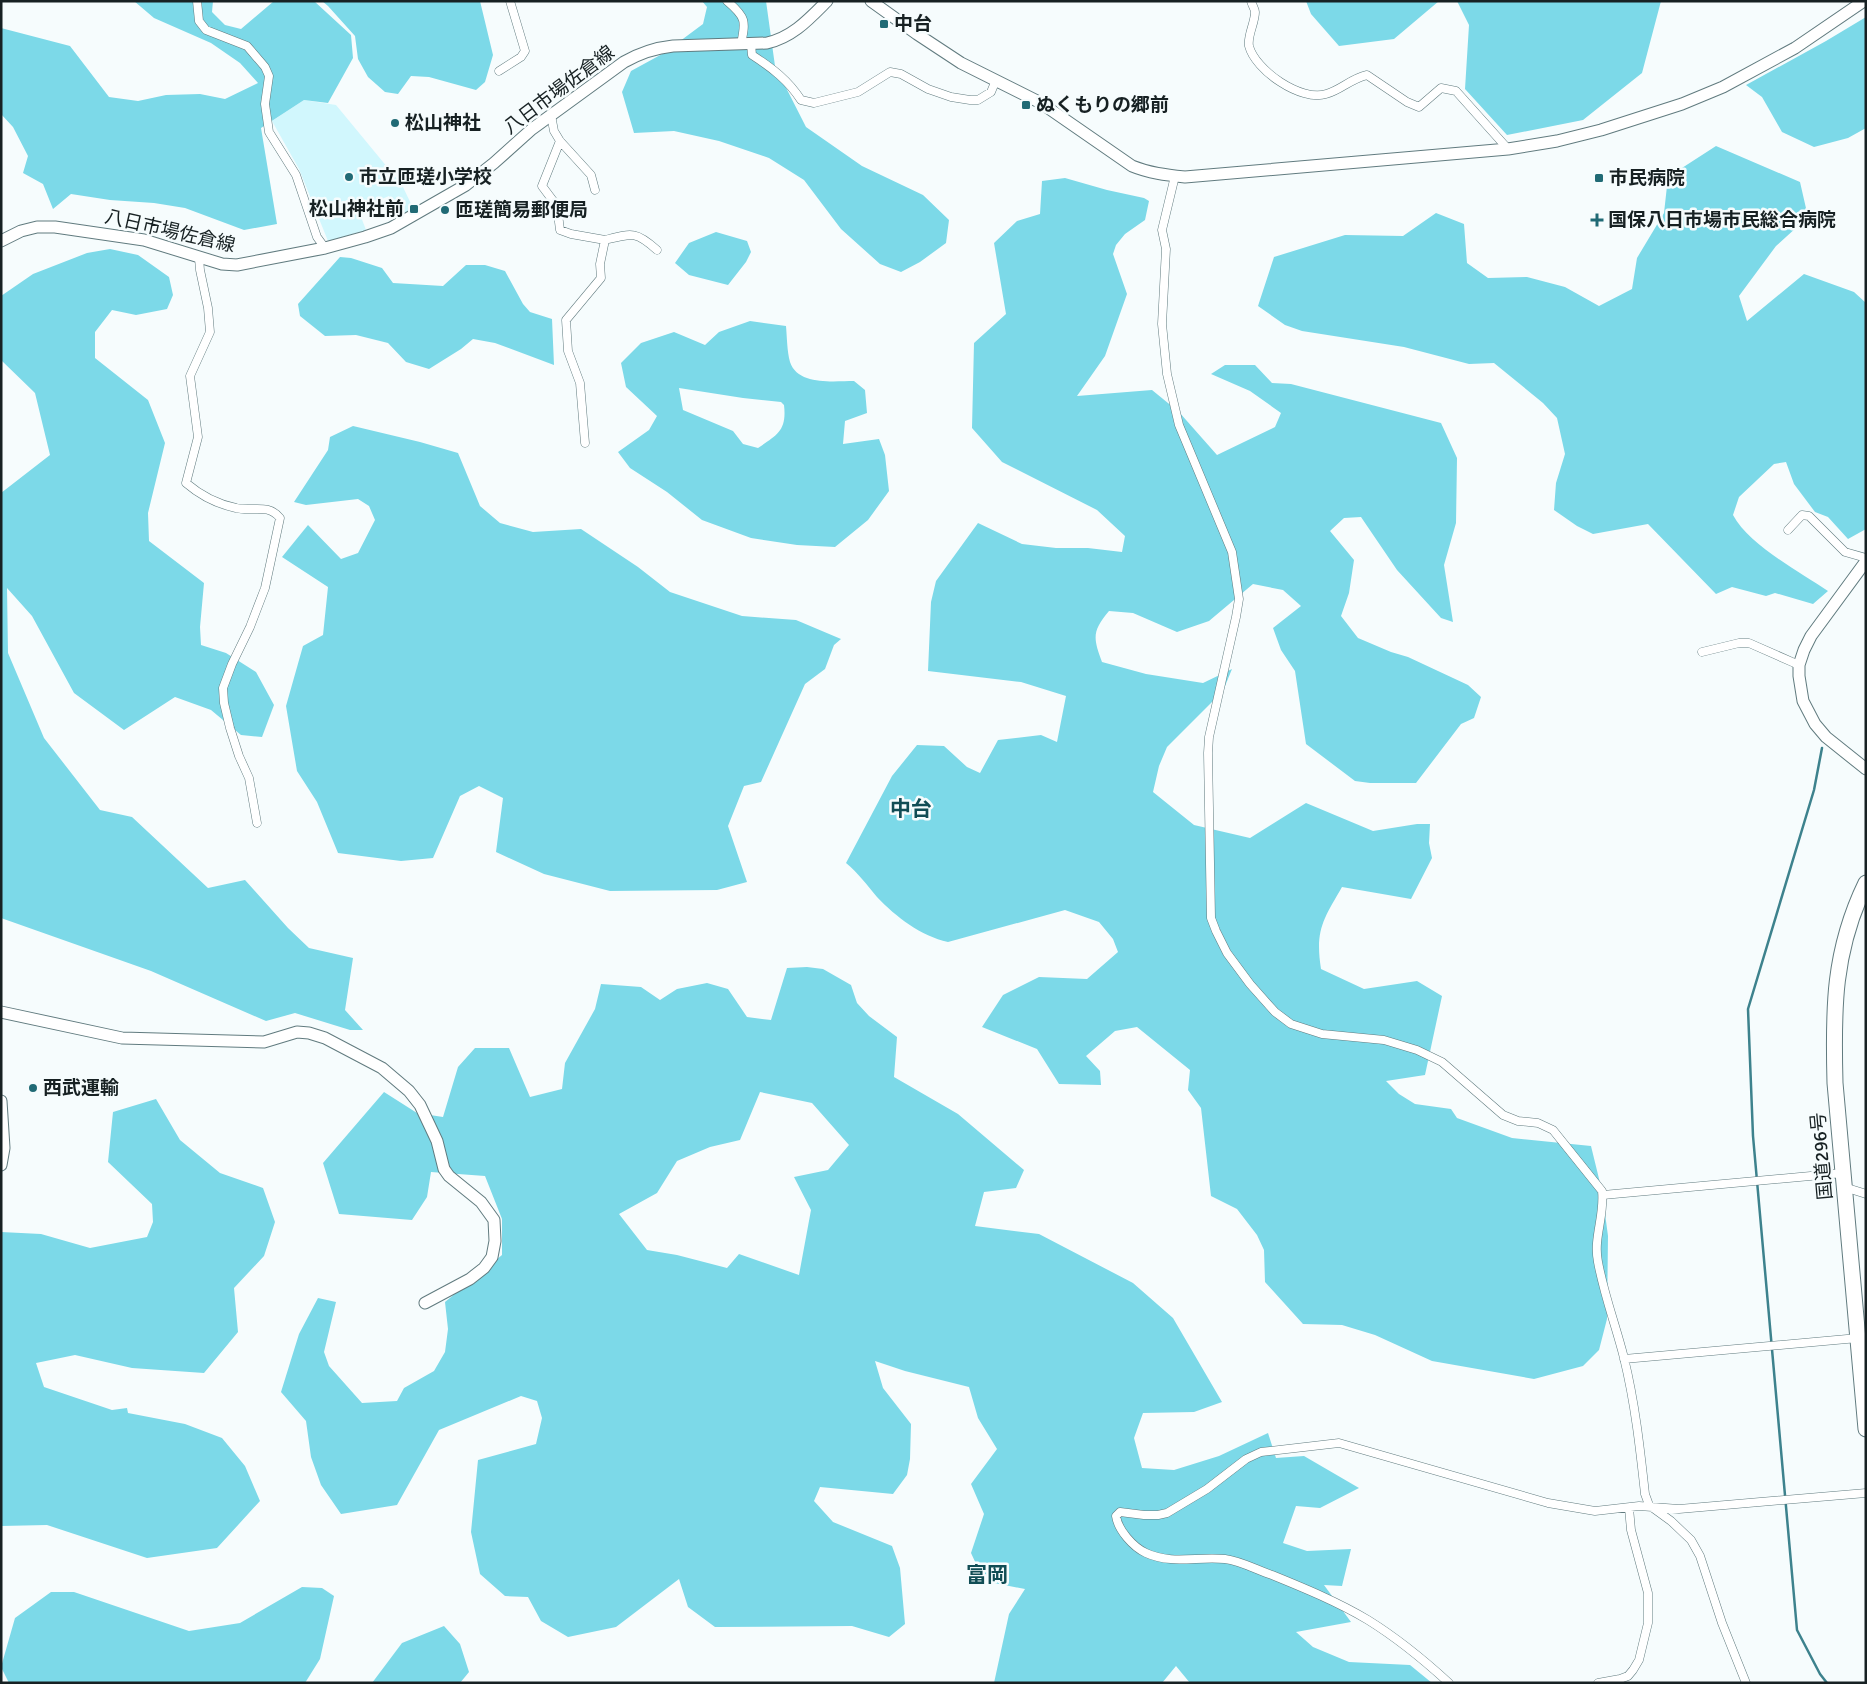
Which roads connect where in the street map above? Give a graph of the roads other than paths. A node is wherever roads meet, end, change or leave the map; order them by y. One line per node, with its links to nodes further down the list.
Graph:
1 (197, 1): 18 (street)
2 (510, 1): 9 (street)
3 (727, 1): 8 (street)
4 (827, 1): 8 (street, 八日市場佐倉線)
5 (872, 1): 10 (street)
6 (1251, 1): 13 (street)
7 (1864, 1): 13 (street)
8 (746, 44): 10 (street); 11 (street, 八日市場佐倉線)
9 (499, 71)
10 (996, 80): 14 (street)
11 (551, 114): 12 (street); 18 (street, 八日市場佐倉線)
12 (560, 141): 15 (street); 16 (street)
13 (1508, 149): 14 (street)
14 (1176, 176): 34 (street)
15 (595, 190)
16 (605, 240): 19 (street); 21 (street)
17 (1, 241): 20 (street, 八日市場佐倉線)
18 (325, 248): 20 (street, 八日市場佐倉線)
19 (658, 250)
20 (199, 258): 27 (street)
21 (585, 443)
22 (1788, 530): 23 (street)
23 (1866, 560): 25 (street)
24 (1702, 652): 25 (street)
25 (1799, 665): 26 (street)
26 (1866, 769)
27 (258, 823)
28 (1866, 883): 32 (highway, 国道296号)
29 (1, 1012): 35 (street)
30 (1, 1101): 31 (street)
31 (1, 1165)
32 (1844, 1180): 33 (street); 34 (street); 36 (highway, 国道296号)
33 (1866, 1194)
34 (1603, 1195): 37 (street)
35 (425, 1303)
36 (1858, 1338): 37 (street); 38 (highway, 国道296号)
37 (1624, 1359): 40 (street)
38 (1866, 1429)
39 (1866, 1493): 40 (street)
40 (1649, 1506): 41 (street); 44 (street)
41 (1629, 1508): 42 (street); 43 (street)
42 (1449, 1683)
43 (1598, 1683)
44 (1746, 1683)

